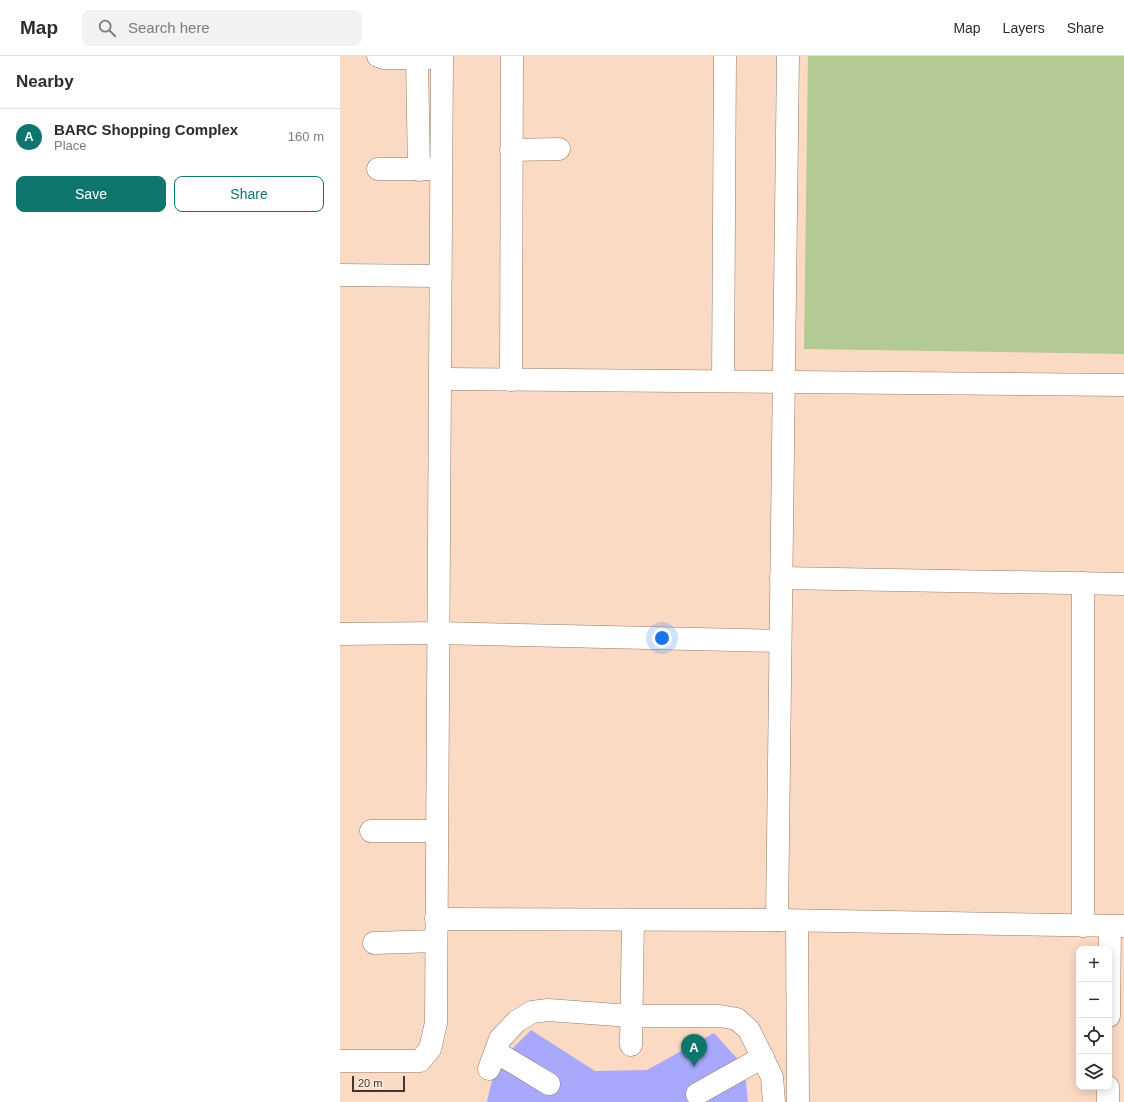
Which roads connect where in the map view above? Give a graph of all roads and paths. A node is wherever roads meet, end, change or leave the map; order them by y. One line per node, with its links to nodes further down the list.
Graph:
1 (378, 56): 6 (street)
2 (512, 56): 8 (street)
3 (725, 56): 16 (street)
4 (788, 56): 17 (street)
5 (442, 57): 6 (street); 11 (street)
6 (417, 58): 10 (street)
7 (559, 149): 8 (street)
8 (511, 150): 15 (street)
9 (378, 169): 10 (street)
10 (419, 170): 11 (street)
11 (441, 170): 13 (street)
12 (340, 275): 13 (street)
13 (440, 276): 14 (street)
14 (440, 379): 15 (street); 22 (street)
15 (511, 380): 16 (street)
16 (723, 381): 17 (street)
17 (784, 382): 18 (street); 19 (street)
18 (1124, 384)
19 (781, 578): 20 (street); 24 (street)
20 (1083, 583): 21 (street); 30 (street)
21 (1124, 584)
22 (438, 633): 23 (street); 24 (street); 26 (street)
23 (340, 634)
24 (780, 641): 29 (street)
25 (371, 831): 26 (street)
26 (436, 831): 27 (street)
27 (436, 919): 28 (street); 32 (street)
28 (633, 920): 29 (street); 35 (street)
29 (787, 920): 30 (street); 43 (street)
30 (1083, 926): 31 (street)
31 (1117, 926): 34 (street)
32 (436, 941): 33 (street); 38 (street)
33 (374, 943)
34 (1112, 982)
35 (631, 1016): 36 (street); 37 (street); 39 (street)
36 (631, 1045)
37 (763, 1057): 41 (street); 42 (street)
38 (340, 1061)
39 (549, 1084)
40 (1108, 1090): 44 (street)
41 (697, 1094)
42 (774, 1102)
43 (798, 1102)
44 (1108, 1102)

